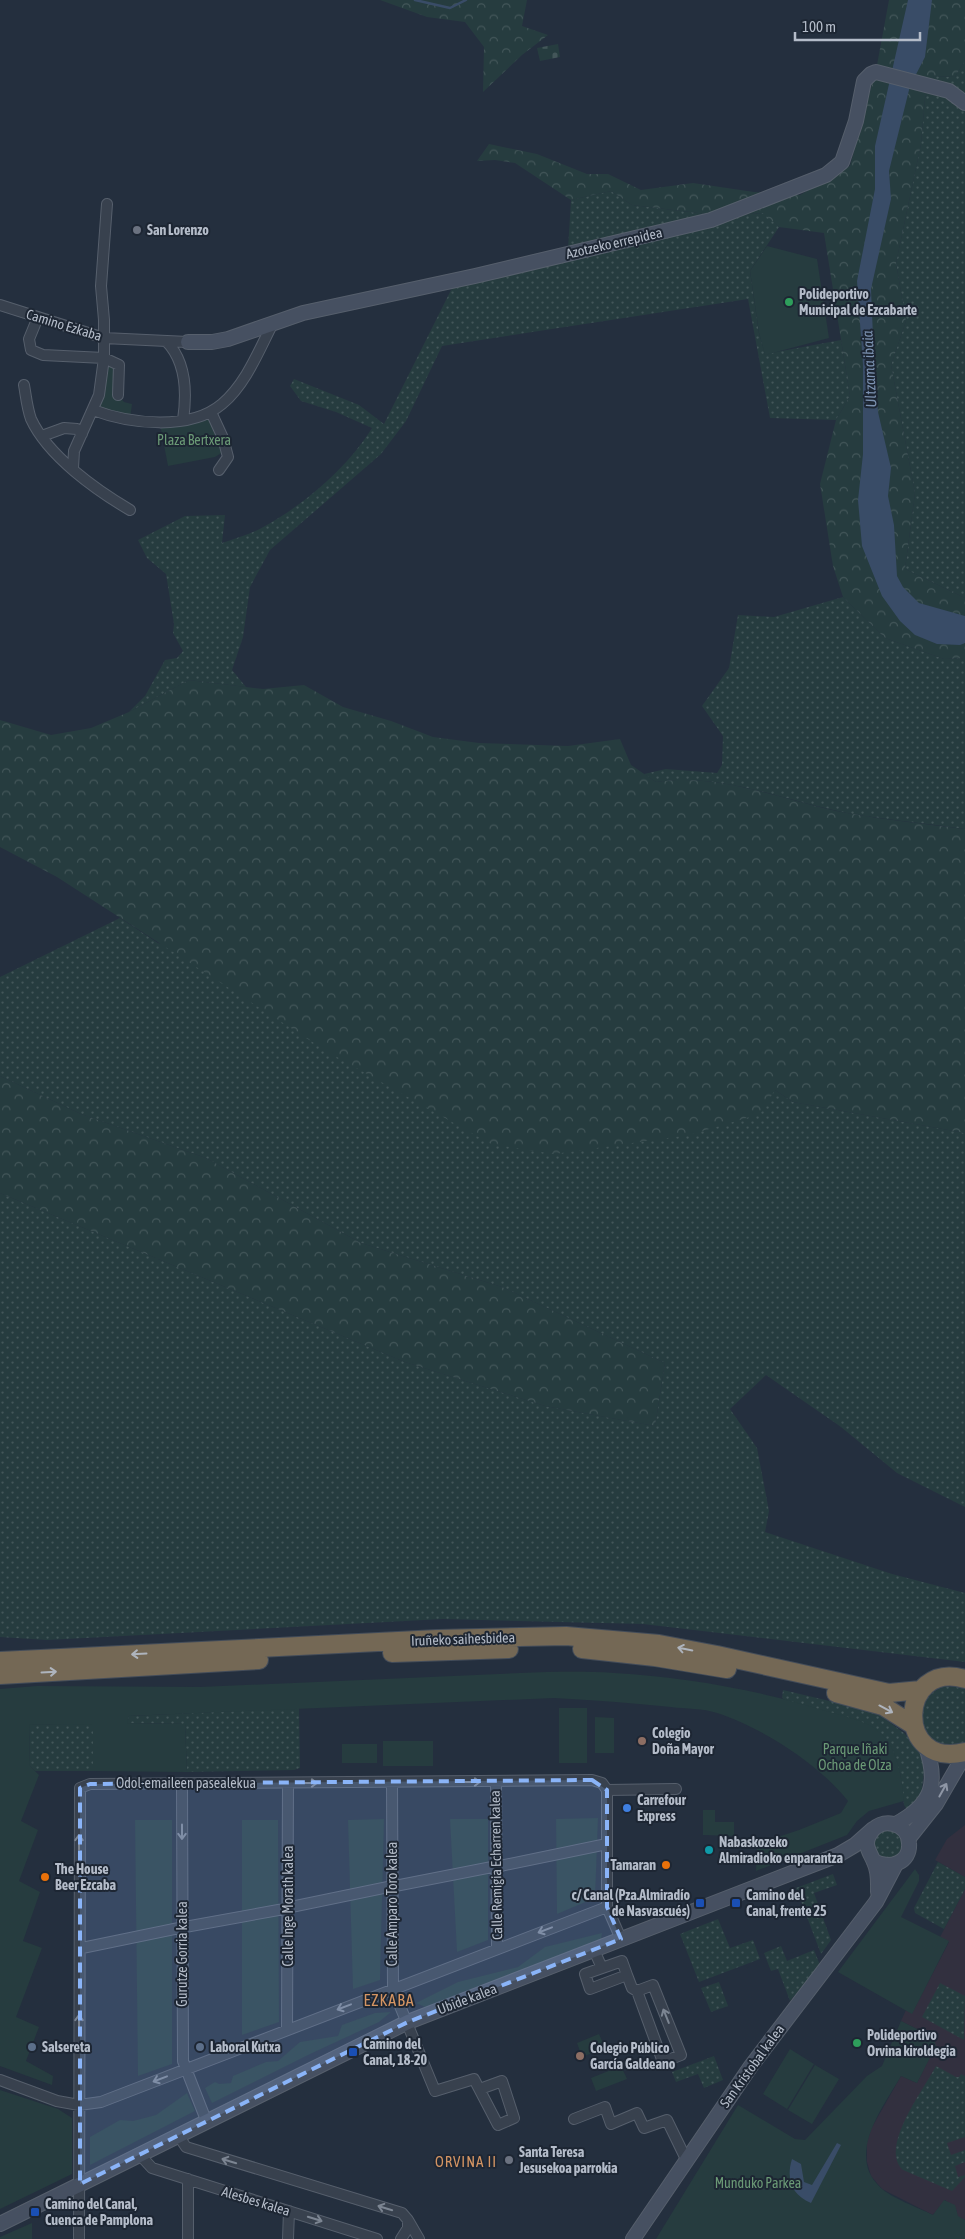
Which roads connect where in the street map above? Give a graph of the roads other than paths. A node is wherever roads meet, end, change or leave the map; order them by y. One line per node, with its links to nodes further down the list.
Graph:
1 (965, 104): 5 (street, Azotzeko errepidea)
2 (107, 204): 6 (street)
3 (0, 305): 4 (street, Camino Ezkaba)
4 (38, 317): 6 (street, Camino Ezkaba); 9 (street)
5 (273, 323): 8 (street, Azotzeko errepidea); 13 (street)
6 (104, 338): 7 (street, Camino Ezkaba); 9 (street)
7 (166, 341): 8 (street, Camino Ezkaba); 14 (street)
8 (188, 342)
9 (104, 358): 11 (street); 12 (street)
10 (24, 385): 16 (street)
11 (118, 395)
12 (93, 410): 14 (street); 15 (street)
13 (211, 412): 14 (street); 18 (street)
14 (183, 420)
15 (82, 434): 16 (street); 17 (street)
16 (42, 436): 17 (street)
17 (73, 468): 19 (street)
18 (219, 470)
19 (130, 510)
20 (0, 1661): 23 (highway, Iruñeko saihesbidea, one-way to 20)
21 (0, 1675): 24 (highway, Iruñeko saihesbidea, one-way to 24)
22 (965, 1679): 23 (highway)
23 (921, 1690): 24 (highway)
24 (913, 1725): 25 (highway)
25 (925, 1744): 26 (highway); 33 (street)
26 (965, 1753): 35 (street, one-way to 26)
27 (496, 1782): 30 (street, Odol-emaileen pasealekua, one-way to 27); 32 (street, Odol-emaileen pasealekua); 44 (street, Calle Remigia Echarren kalea)
28 (182, 1783): 29 (street, Odol-emaileen pasealekua); 52 (street, Gurutze Gorria kalea, one-way to 52); 55 (street, Odol-emaileen pasealekua, one-way to 28)
29 (288, 1783): 30 (street, Odol-emaileen pasealekua, one-way to 30); 51 (street, Calle Inge Morath kalea)
30 (392, 1783): 48 (street, Calle Amparo Toro kalea)
31 (676, 1789): 32 (street, Odol-emaileen pasealekua)
32 (607, 1790): 41 (street)
33 (896, 1824): 34 (street); 35 (street)
34 (873, 1829): 37 (street, Ubide kalea); 38 (street)
35 (909, 1838): 39 (street)
36 (602, 1845): 43 (street)
37 (838, 1855): 38 (street, Ubide kalea); 42 (street, Ubide kalea)
38 (873, 1859): 39 (street); 40 (street)
39 (896, 1864): 40 (street, San Kristobal kalea)
40 (878, 1898): 60 (street, San Kristobal kalea)
41 (607, 1907): 42 (street); 44 (street, one-way to 44)
42 (621, 1939): 45 (street, Ubide kalea)
43 (82, 1948)
44 (497, 1948): 48 (street)
45 (594, 1950): 46 (street); 50 (street, Ubide kalea)
46 (602, 1968): 47 (street); 47 (street)
47 (627, 1975): 49 (street)
48 (393, 1989): 50 (street, Calle Amparo Toro kalea); 51 (street, one-way to 51)
49 (637, 1991): 49 (street, one-way to 49)
50 (408, 2022): 54 (street, Calle Amparo Toro kalea); 57 (street, Ubide kalea)
51 (288, 2029): 52 (street)
52 (185, 2070): 55 (street, one-way to 55); 57 (street, Gurutze Gorria kalea)
53 (0, 2080): 55 (street)
54 (480, 2089)
55 (79, 2105): 62 (street)
56 (574, 2119): 60 (street)
57 (206, 2120): 58 (street, Ubide kalea)
58 (178, 2135): 59 (street, Ubide kalea); 64 (street, one-way to 58)
59 (140, 2154): 61 (street, Alesbes kalea); 62 (street, Ubide kalea)
60 (686, 2159): 72 (street, San Kristobal kalea)
61 (188, 2180): 63 (street, Alesbes kalea); 67 (street)
62 (80, 2184): 65 (street, Ubide kalea); 66 (street)
63 (289, 2211): 68 (street); 69 (street, Alesbes kalea, one-way to 69)
64 (408, 2220): 70 (street); 71 (street)
65 (0, 2224)
66 (79, 2239)
67 (188, 2239)
68 (288, 2239)
69 (377, 2239)
70 (401, 2239)
71 (420, 2239)
72 (633, 2239)

